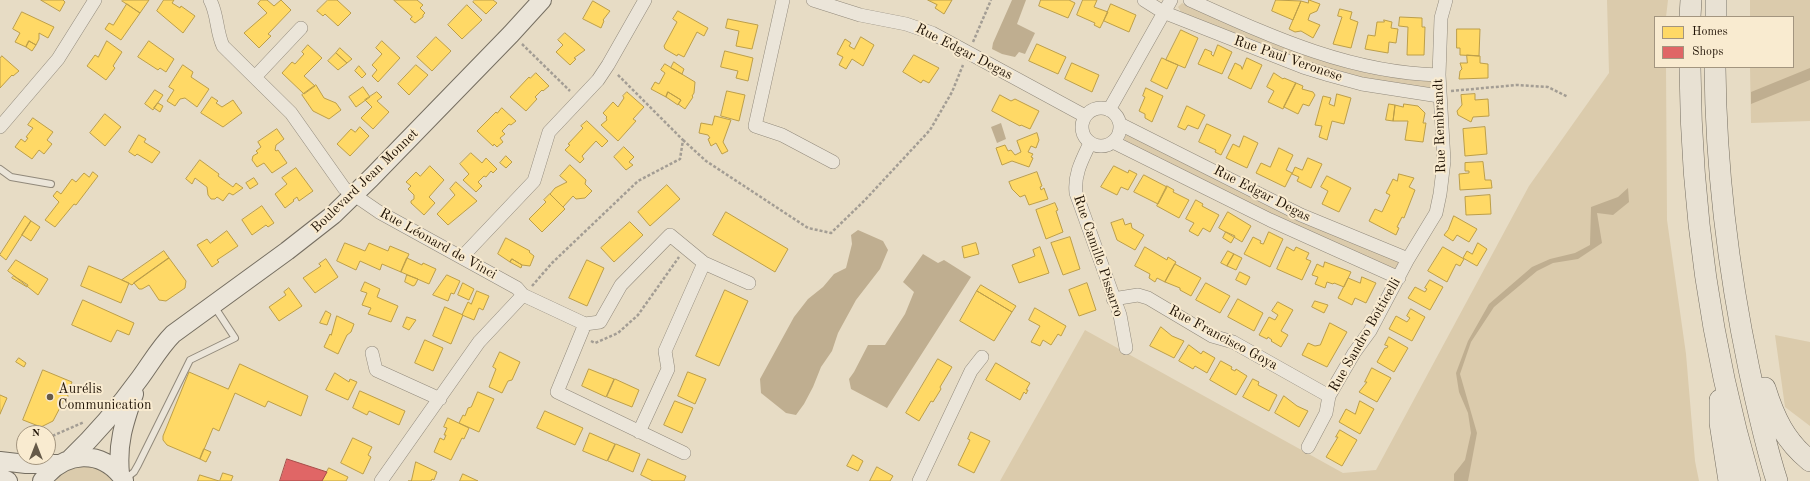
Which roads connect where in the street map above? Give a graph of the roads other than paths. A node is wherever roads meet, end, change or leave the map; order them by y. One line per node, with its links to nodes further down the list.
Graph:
1 (95, 0): 24 (street)
2 (210, 0): 20 (street, Rue Léonard de Vinci)
3 (542, 0): 31 (main road, Boulevard Jean Monnet)
4 (645, 0): 32 (street)
5 (784, 0): 28 (street)
6 (813, 0): 23 (street, Rue Edgar Degas)
7 (1144, 0): 13 (street, Rue Paul Veronese)
8 (1171, 0): 13 (street)
9 (1190, 0): 19 (street, Rue Paul Veronese)
10 (1446, 0): 19 (street, Rue Rembrandt)
11 (1691, 0): 14 (highway)
12 (1716, 0): 15 (highway)
13 (1163, 12): 21 (street, Rue Paul Veronese); 22 (street)
14 (1690, 16)
15 (1716, 16)
16 (301, 28): 20 (street)
17 (1690, 68): 44 (highway)
18 (1715, 68): 36 (highway)
19 (1439, 75): 21 (street, Rue Rembrandt)
20 (255, 77): 31 (street, Rue Léonard de Vinci)
21 (1439, 94): 34 (street, Rue Rembrandt)
22 (1109, 110): 23 (street); 25 (street)
23 (1085, 116): 27 (street)
24 (1, 124)
25 (1120, 124): 26 (street); 34 (street, Rue Edgar Degas)
26 (1113, 142): 27 (street); 34 (street, Rue Edgar Degas)
27 (1090, 143): 38 (street, Rue Camille Pissarro)
28 (834, 162)
29 (0, 169): 30 (lane)
30 (51, 184)
31 (353, 194): 32 (street, Rue Léonard de Vinci); 39 (main road, Boulevard Jean Monnet)
32 (462, 257): 37 (street, Rue Léonard de Vinci)
33 (704, 263): 35 (street); 40 (street); 48 (street)
34 (1404, 268): 46 (street, Rue Sandro Botticelli)
35 (749, 283)
36 (1733, 284): 53 (highway); 62 (highway)
37 (523, 295): 40 (street, Rue Léonard de Vinci); 47 (street)
38 (1113, 299): 41 (street, Rue Camille Pissarro); 46 (street, Rue Francisco Goya)
39 (213, 305): 45 (main road, Boulevard Jean Monnet); 55 (lane)
40 (585, 324): 48 (street)
41 (1126, 348)
42 (372, 353): 47 (street)
43 (982, 356): 59 (street)
44 (1719, 356): 60 (highway); 61 (highway)
45 (140, 378): 52 (main road, Boulevard Jean Monnet); 55 (main road, Boulevard Jean Monnet)
46 (1329, 396): 49 (street, Rue Sandro Botticelli)
47 (440, 399): 58 (street)
48 (639, 432): 50 (street)
49 (1308, 447)
50 (684, 454)
51 (0, 461): 52 (main road)
52 (64, 461): 55 (main road); 57 (main road, Boulevard Jean Monnet)
53 (1810, 461)
54 (0, 477): 56 (main road)
55 (123, 478)
56 (8, 481)
57 (42, 481)
58 (381, 481)
59 (919, 481)
60 (1729, 481)
61 (1750, 481)
62 (1777, 481)

